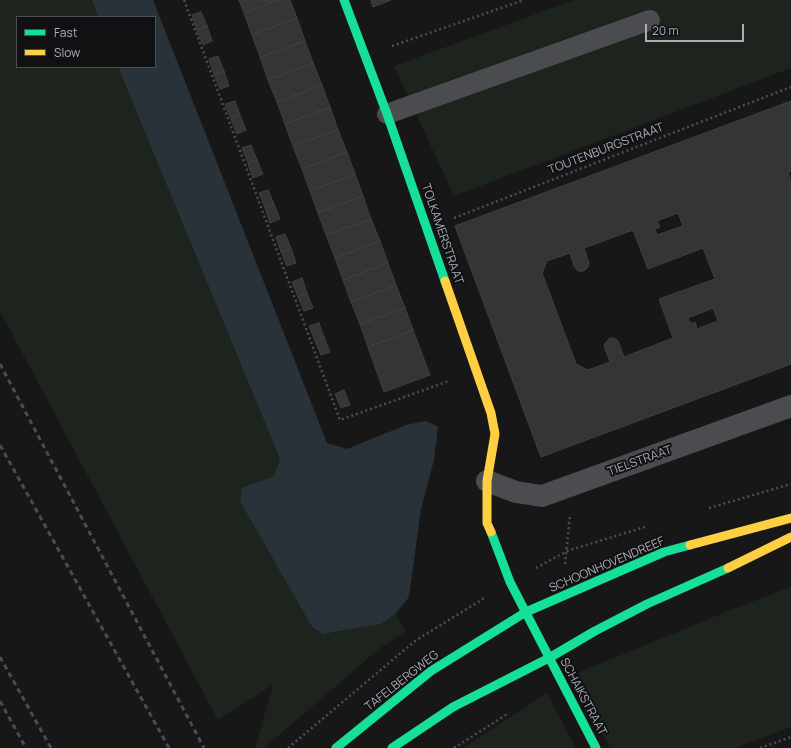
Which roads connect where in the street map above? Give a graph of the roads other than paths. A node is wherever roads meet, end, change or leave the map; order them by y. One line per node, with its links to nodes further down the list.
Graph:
1 (344, 0): 3 (street, TOLKAMERSTRAAT)
2 (650, 20): 3 (lane)
3 (387, 114): 5 (street, TOLKAMERSTRAAT)
4 (791, 406): 5 (street, TIELSTRAAT)
5 (487, 481): 8 (street, TOLKAMERSTRAAT)
6 (791, 518): 8 (street, SCHOONHOVENDREEF)
7 (791, 537): 9 (street)
8 (526, 612): 9 (street, SCHAIKSTRAAT); 10 (street, TAFELBERGWEG)
9 (549, 658): 11 (street); 12 (street, SCHAIKSTRAAT)
10 (336, 748)
11 (392, 748)
12 (596, 748)

